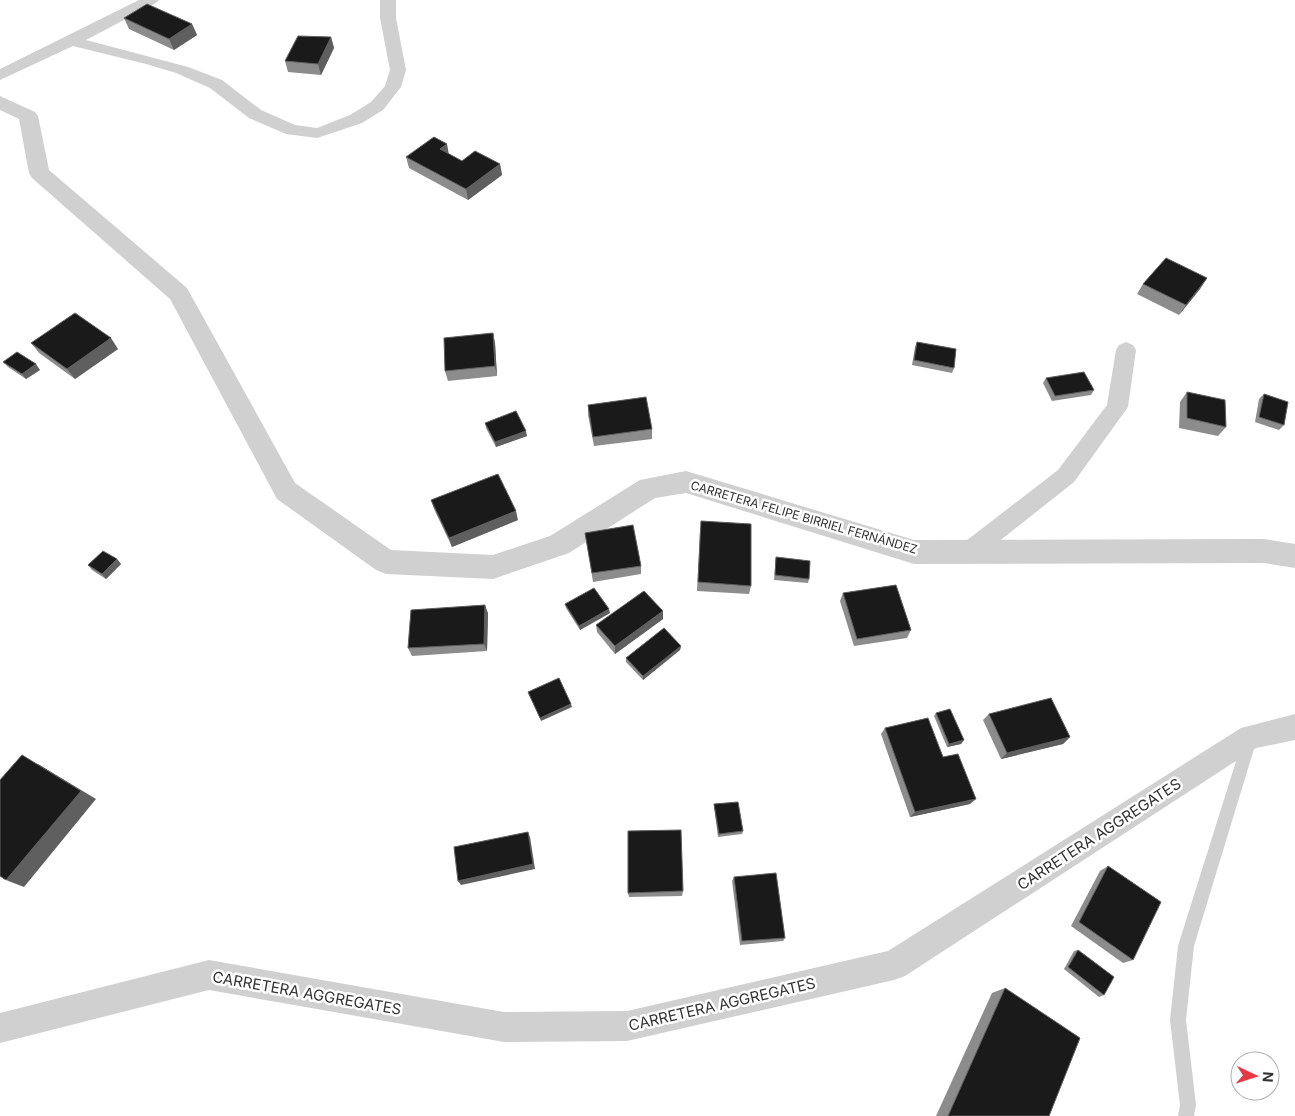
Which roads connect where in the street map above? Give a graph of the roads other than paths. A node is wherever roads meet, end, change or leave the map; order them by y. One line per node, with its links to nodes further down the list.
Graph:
1 (151, 0): 3 (street)
2 (388, 0): 3 (street)
3 (71, 41): 4 (street)
4 (0, 75)
5 (0, 102): 7 (street, CARRETERA FELIPE BIRRIEL FERNÁNDEZ)
6 (1126, 350): 7 (street)
7 (970, 552): 8 (street, CARRETERA FELIPE BIRRIEL FERNÁNDEZ)
8 (1295, 556)
9 (1295, 727): 10 (street, CARRETERA AGGREGATES)
10 (1250, 737): 11 (street, CARRETERA AGGREGATES); 12 (lane)
11 (0, 1028)
12 (1186, 1116)

